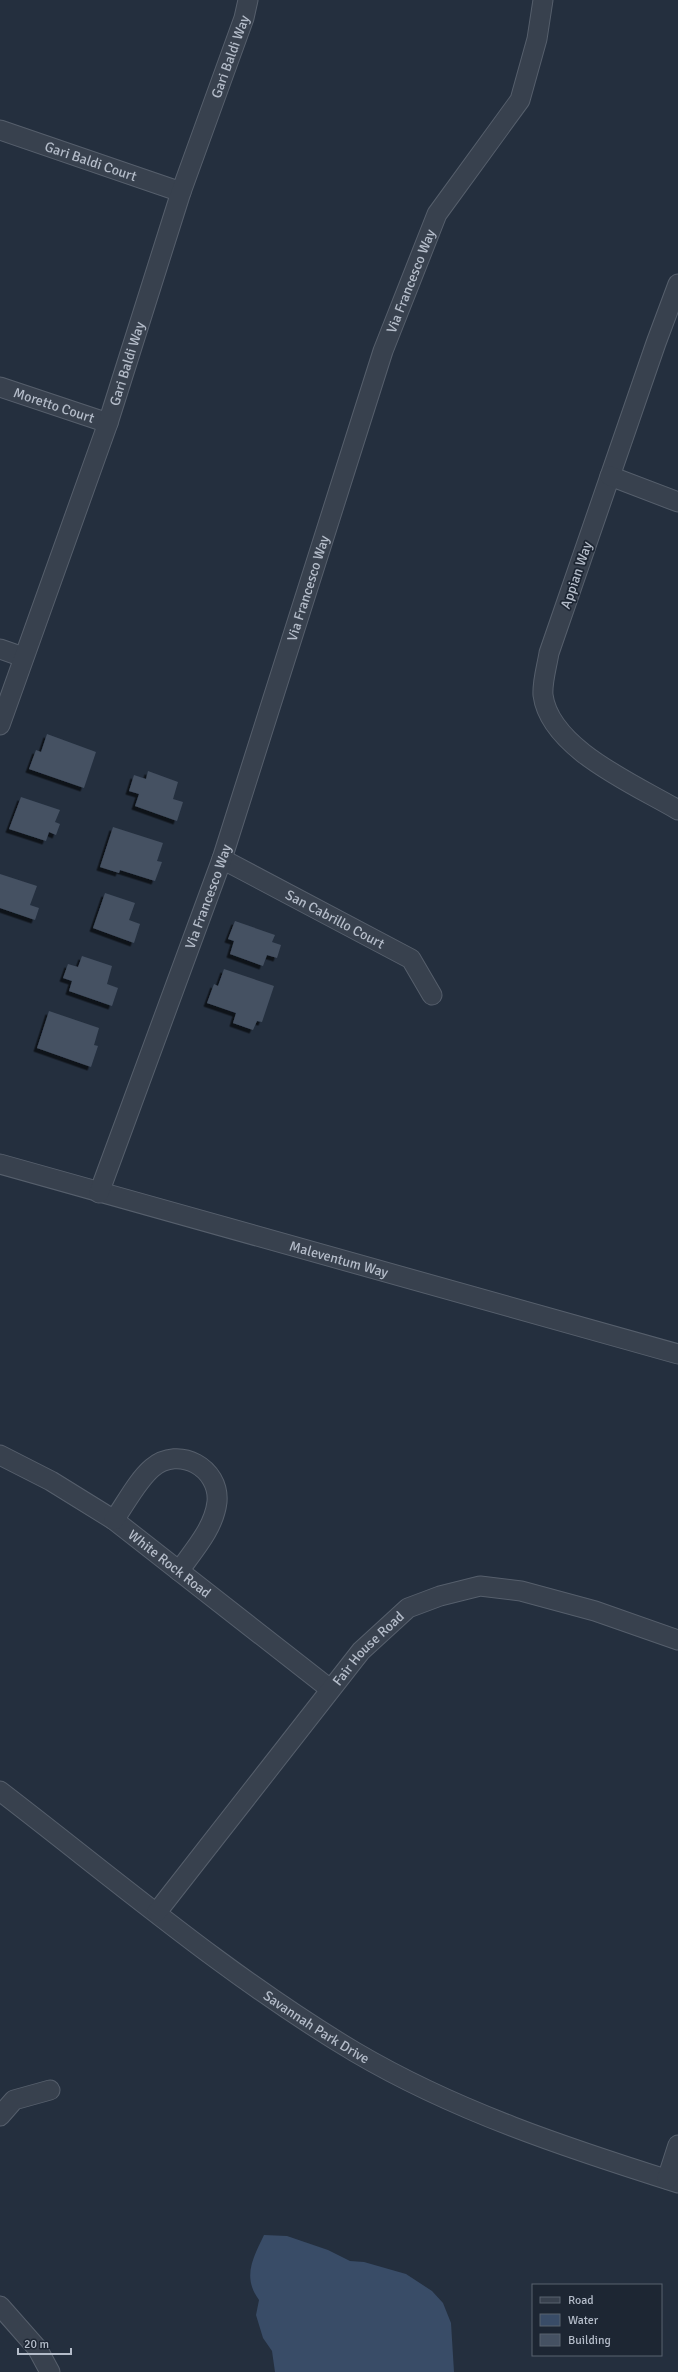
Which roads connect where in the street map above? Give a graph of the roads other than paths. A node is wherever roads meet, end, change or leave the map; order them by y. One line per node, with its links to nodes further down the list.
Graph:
1 (248, 0): 4 (street, Gari Baldi Way)
2 (544, 0): 14 (street, Via Francesco Way)
3 (0, 130): 4 (street, Gari Baldi Court)
4 (181, 192): 7 (street, Gari Baldi Way)
5 (678, 284): 8 (street, Appian Way)
6 (0, 387): 7 (street, Moretto Court)
7 (108, 423): 11 (street, Gari Baldi Way)
8 (610, 476): 9 (street); 13 (street, Appian Way)
9 (678, 502)
10 (0, 649): 11 (street)
11 (23, 657): 12 (street, Gari Baldi Way)
12 (0, 725)
13 (678, 810)
14 (222, 859): 15 (street, San Cabrillo Court); 17 (street, Via Francesco Way)
15 (432, 995)
16 (0, 1164): 17 (street, Maleventum Way)
17 (99, 1192): 18 (street, Maleventum Way)
18 (678, 1354)
19 (0, 1455): 20 (street, White Rock Road)
20 (114, 1520): 21 (street, White Rock Road); 21 (street)
21 (179, 1571): 23 (street, White Rock Road)
22 (678, 1640): 23 (street, Fair House Road)
23 (330, 1689): 25 (street, Fair House Road)
24 (0, 1791): 25 (street, Savannah Park Drive)
25 (157, 1912): 29 (street, Savannah Park Drive)
26 (50, 2090): 27 (street)
27 (0, 2116)
28 (678, 2145): 29 (street)
29 (672, 2181)
30 (0, 2306): 31 (street)
31 (50, 2372)

